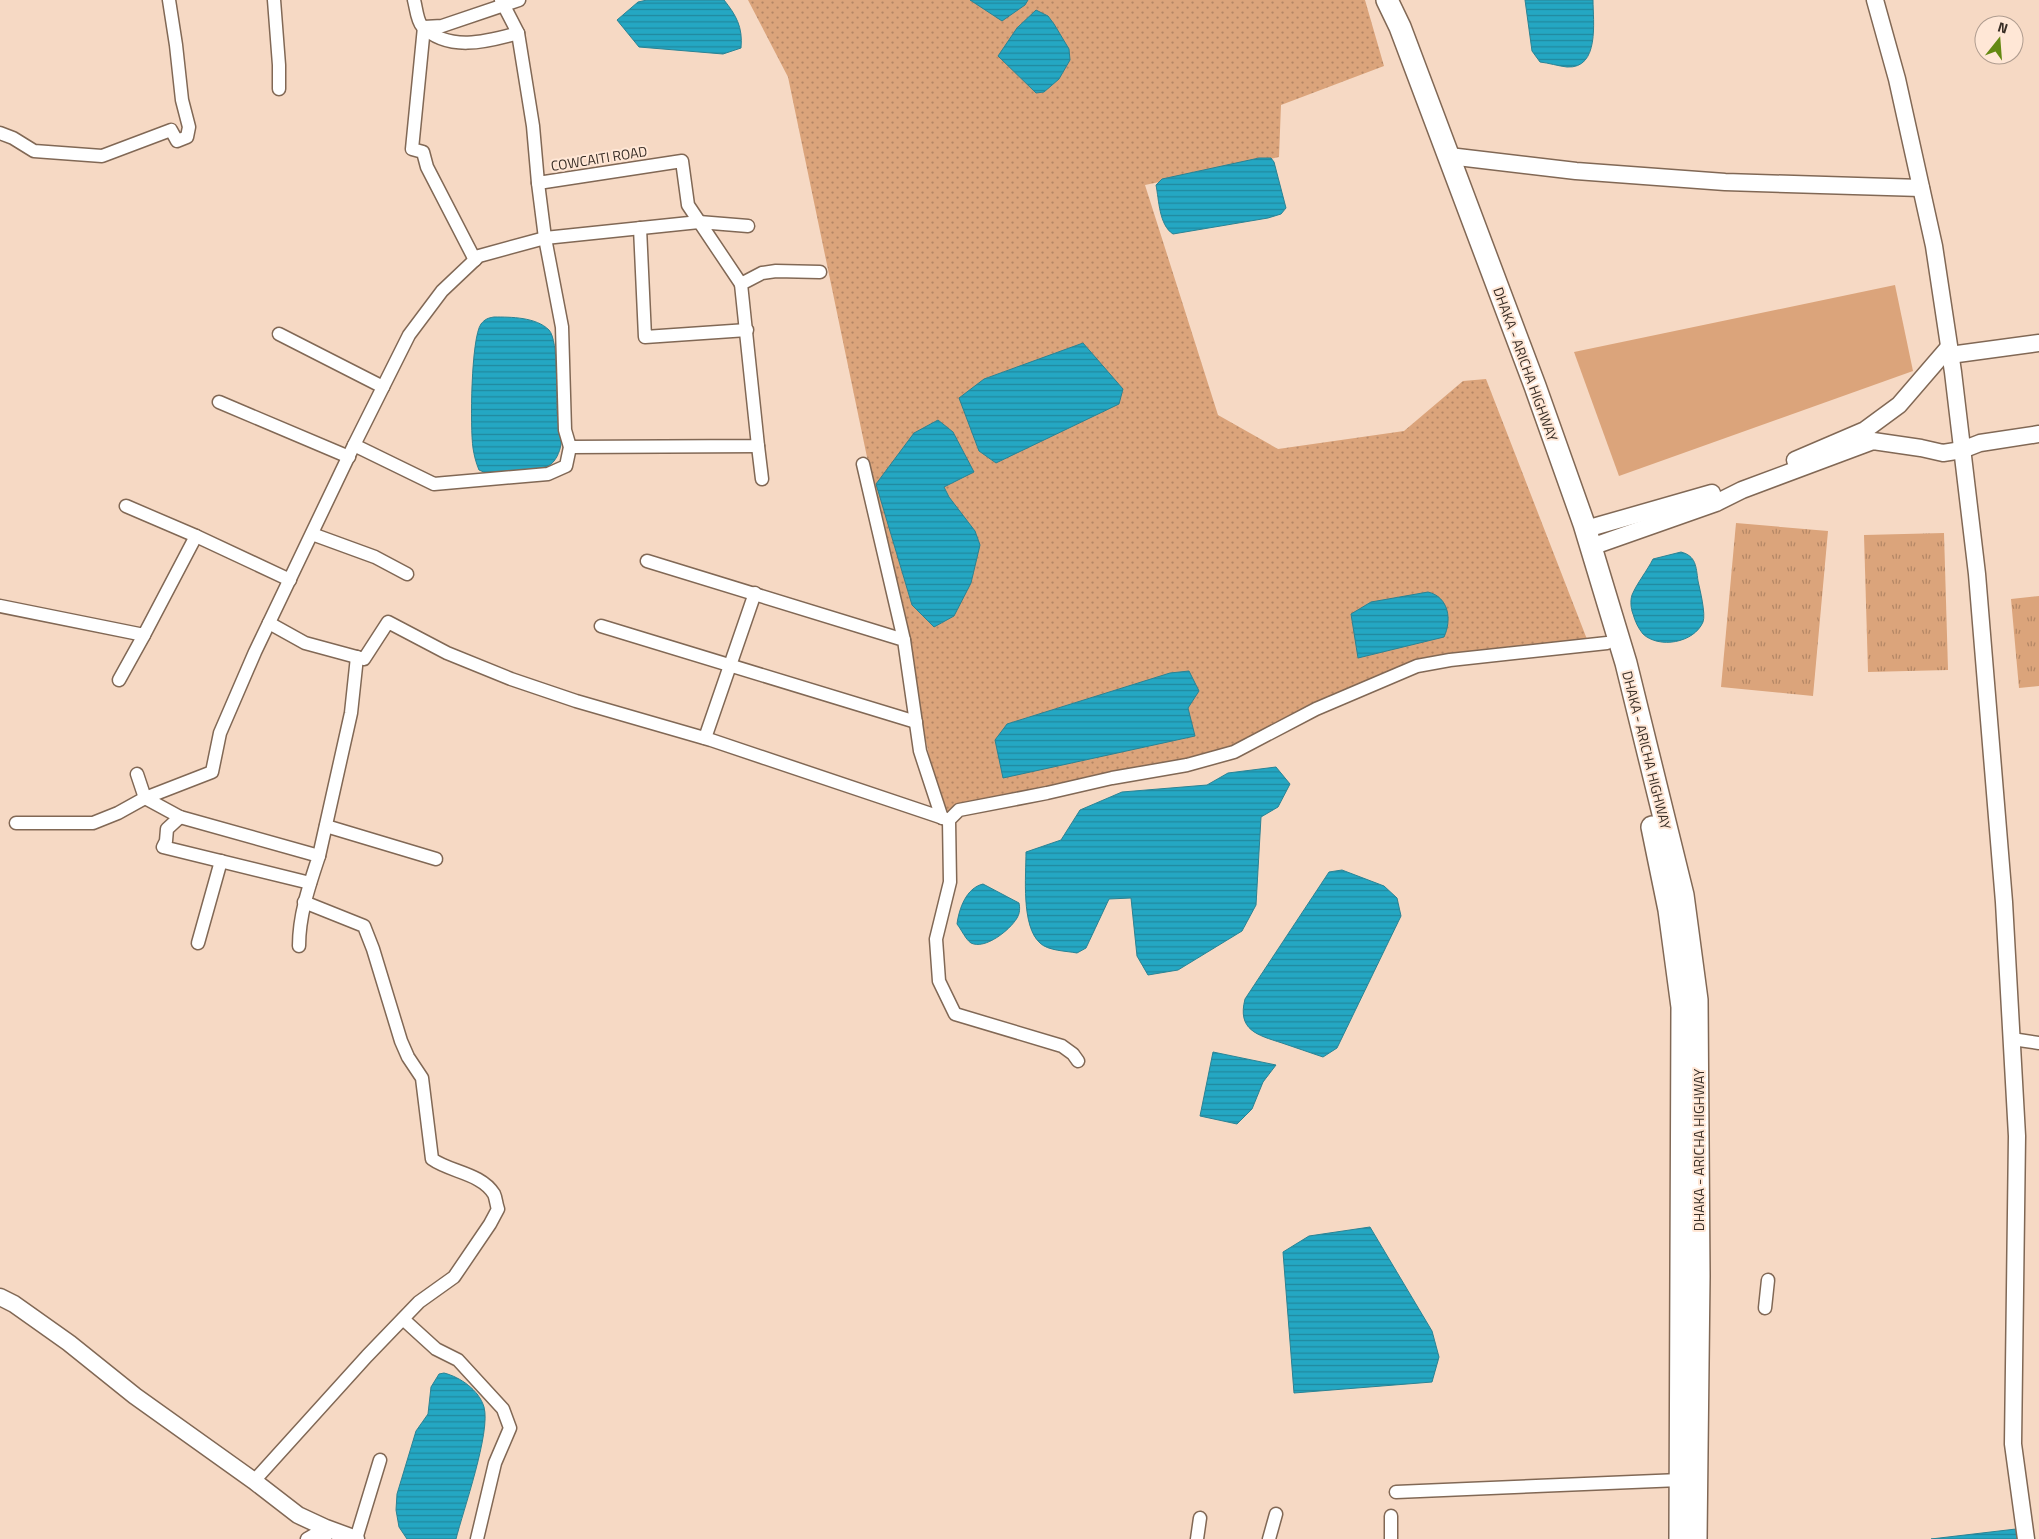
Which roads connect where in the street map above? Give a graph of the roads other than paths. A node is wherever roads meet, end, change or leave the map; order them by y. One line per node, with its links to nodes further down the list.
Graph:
1 (169, 0): 12 (street)
2 (274, 0): 11 (street)
3 (414, 0): 9 (street)
4 (519, 0): 8 (street)
5 (1377, 0): 49 (highway, DHAKA - ARICHA HIGHWAY)
6 (1388, 0): 13 (highway, DHAKA - ARICHA HIGHWAY)
7 (1875, 0): 15 (street)
8 (502, 3): 9 (street); 10 (street, COWCAITI ROAD)
9 (424, 27): 10 (street); 20 (street)
10 (518, 33): 14 (street, COWCAITI ROAD)
11 (279, 89)
12 (0, 133)
13 (1448, 156): 15 (street); 39 (highway, DHAKA - ARICHA HIGHWAY)
14 (538, 183): 16 (street, COWCAITI ROAD); 19 (street)
15 (1921, 188): 26 (street)
16 (699, 222): 17 (street); 18 (street); 22 (street, COWCAITI ROAD)
17 (748, 226)
18 (640, 228): 19 (street); 23 (street)
19 (545, 238): 20 (street); 31 (street)
20 (475, 260): 27 (street)
21 (820, 272): 22 (street)
22 (741, 284): 23 (street)
23 (747, 330): 30 (street)
24 (278, 334): 27 (street)
25 (2039, 343): 26 (street)
26 (1950, 351): 32 (street); 39 (street)
27 (383, 387): 33 (street)
28 (219, 402): 33 (street)
29 (2039, 434): 32 (street)
30 (758, 446): 31 (street); 35 (street)
31 (570, 447): 33 (street)
32 (1962, 450): 39 (street); 68 (street)
33 (352, 451): 37 (street)
34 (863, 464): 48 (street)
35 (762, 479)
36 (126, 506): 38 (street)
37 (312, 534): 41 (street); 42 (street)
38 (196, 536): 42 (street); 47 (street)
39 (1589, 538): 90 (highway, DHAKA - ARICHA HIGHWAY)
40 (647, 561): 43 (street)
41 (408, 574)
42 (290, 580): 45 (street)
43 (755, 593): 48 (street); 51 (street)
44 (0, 606): 47 (street)
45 (269, 623): 50 (street); 56 (street)
46 (601, 626): 51 (street)
47 (144, 635): 52 (street)
48 (904, 640): 53 (street)
49 (1607, 643): 58 (street); 76 (highway, DHAKA - ARICHA HIGHWAY)
50 (356, 657): 54 (street); 60 (street)
51 (730, 666): 53 (street); 54 (street)
52 (119, 680)
53 (916, 722): 58 (street)
54 (705, 738): 58 (street)
55 (138, 774): 56 (street)
56 (145, 798): 57 (street); 59 (street)
57 (180, 817): 61 (street); 63 (street)
58 (946, 819): 70 (street)
59 (16, 822)
60 (326, 826): 61 (street); 62 (street)
61 (319, 856): 64 (street)
62 (436, 859)
63 (221, 861): 64 (street); 66 (street)
64 (310, 883): 65 (street)
65 (304, 902): 67 (street); 74 (street)
66 (198, 943)
67 (299, 946)
68 (2012, 1040): 69 (street); 91 (street)
69 (2039, 1043)
70 (1078, 1061)
71 (1768, 1280): 73 (street)
72 (0, 1297): 77 (street)
73 (1765, 1308)
74 (403, 1319): 77 (street); 85 (street)
75 (380, 1460): 84 (street)
76 (1680, 1480): 78 (street); 89 (highway, DHAKA - ARICHA HIGHWAY)
77 (254, 1481): 82 (street)
78 (1396, 1492)
79 (1276, 1514): 87 (street)
80 (1391, 1516): 88 (street)
81 (1200, 1518): 86 (street)
82 (326, 1534): 83 (street); 84 (street)
83 (306, 1539)
84 (356, 1539)
85 (477, 1539)
86 (1198, 1539)
87 (1269, 1539)
88 (1391, 1539)
89 (1680, 1539)
90 (1696, 1539)
91 (2026, 1539)

